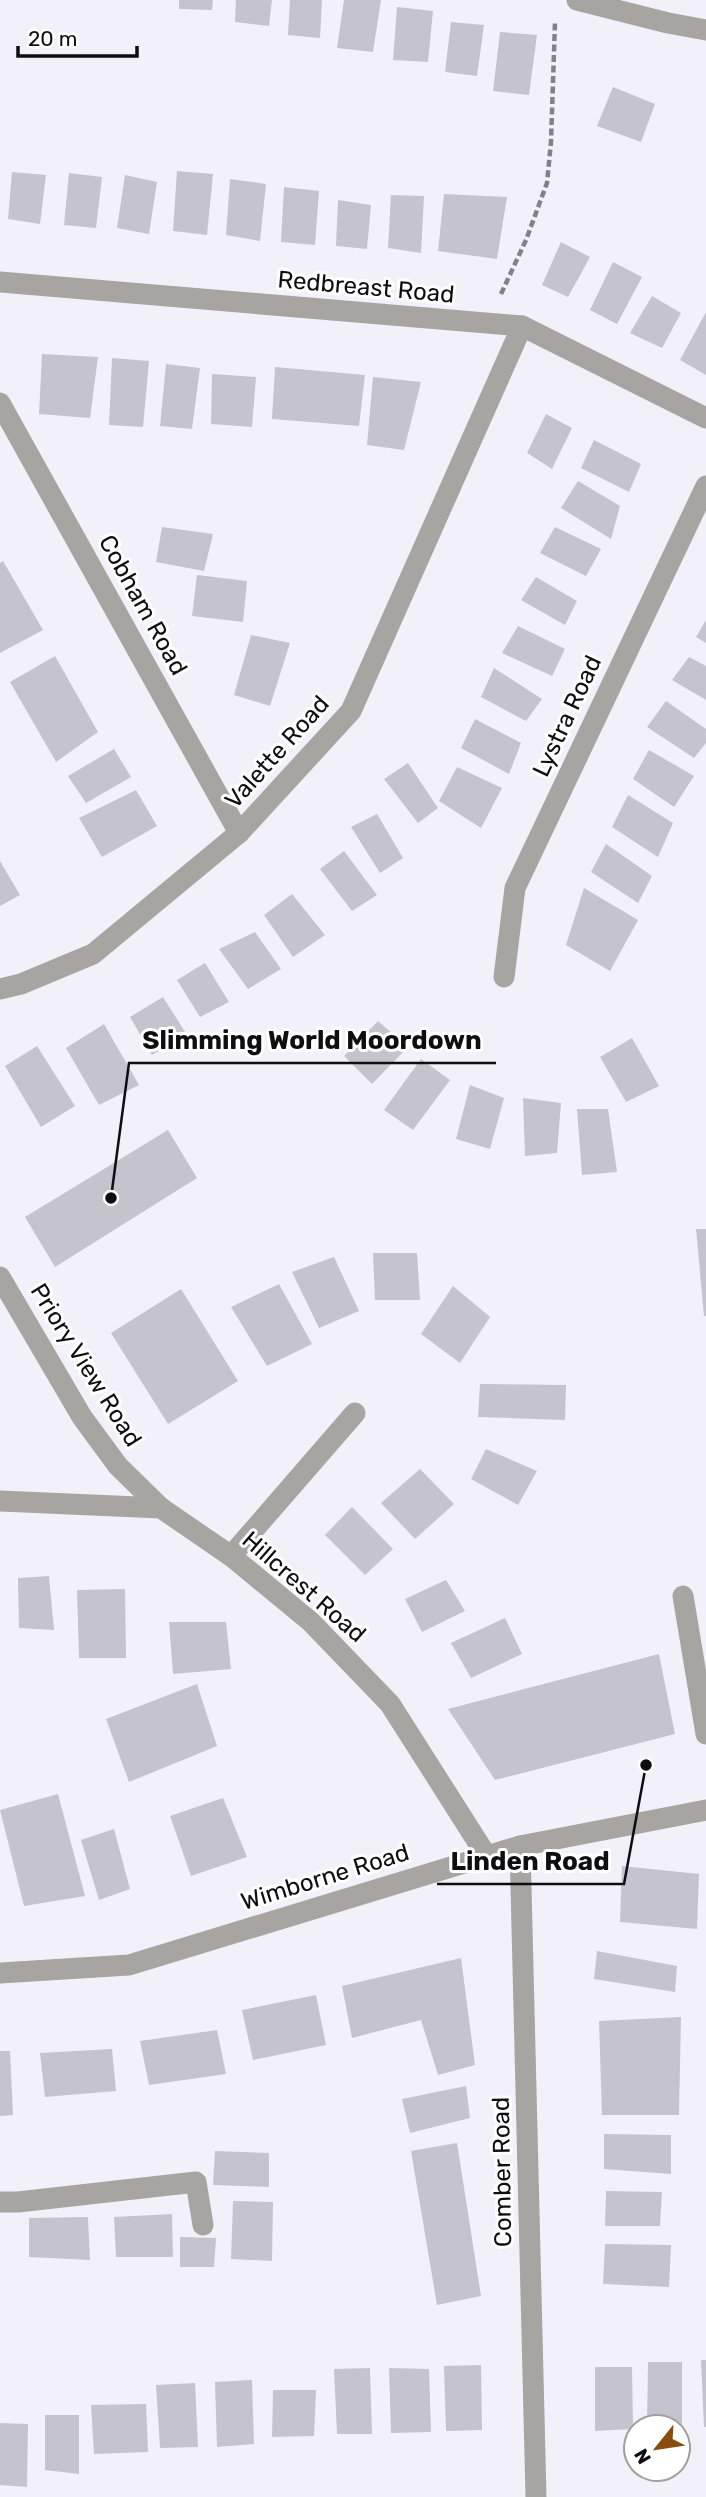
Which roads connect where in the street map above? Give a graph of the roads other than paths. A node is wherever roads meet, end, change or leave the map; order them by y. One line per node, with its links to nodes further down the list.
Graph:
1 (577, 0): 2 (street)
2 (706, 30)
3 (0, 282): 4 (street, Redbreast Road)
4 (522, 326): 6 (street, Redbreast Road); 8 (street, Valette Road)
5 (0, 403): 8 (street, Cobham Road)
6 (706, 418)
7 (706, 486): 9 (street, Lystra Road)
8 (239, 833): 10 (street, Valette Road)
9 (504, 977)
10 (0, 989)
11 (0, 1276): 14 (street, Priory View Road)
12 (355, 1413): 15 (street)
13 (0, 1501): 14 (street)
14 (161, 1508): 15 (street, Hillcrest Road)
15 (231, 1556): 20 (street, Hillcrest Road)
16 (683, 1596): 17 (street)
17 (706, 1734)
18 (706, 1810): 19 (street, Wimborne Road)
19 (520, 1846): 20 (street, Wimborne Road); 24 (street, Comber Road)
20 (486, 1855): 21 (street, Wimborne Road)
21 (0, 1973)
22 (0, 2203): 23 (street)
23 (202, 2225)
24 (536, 2497)

